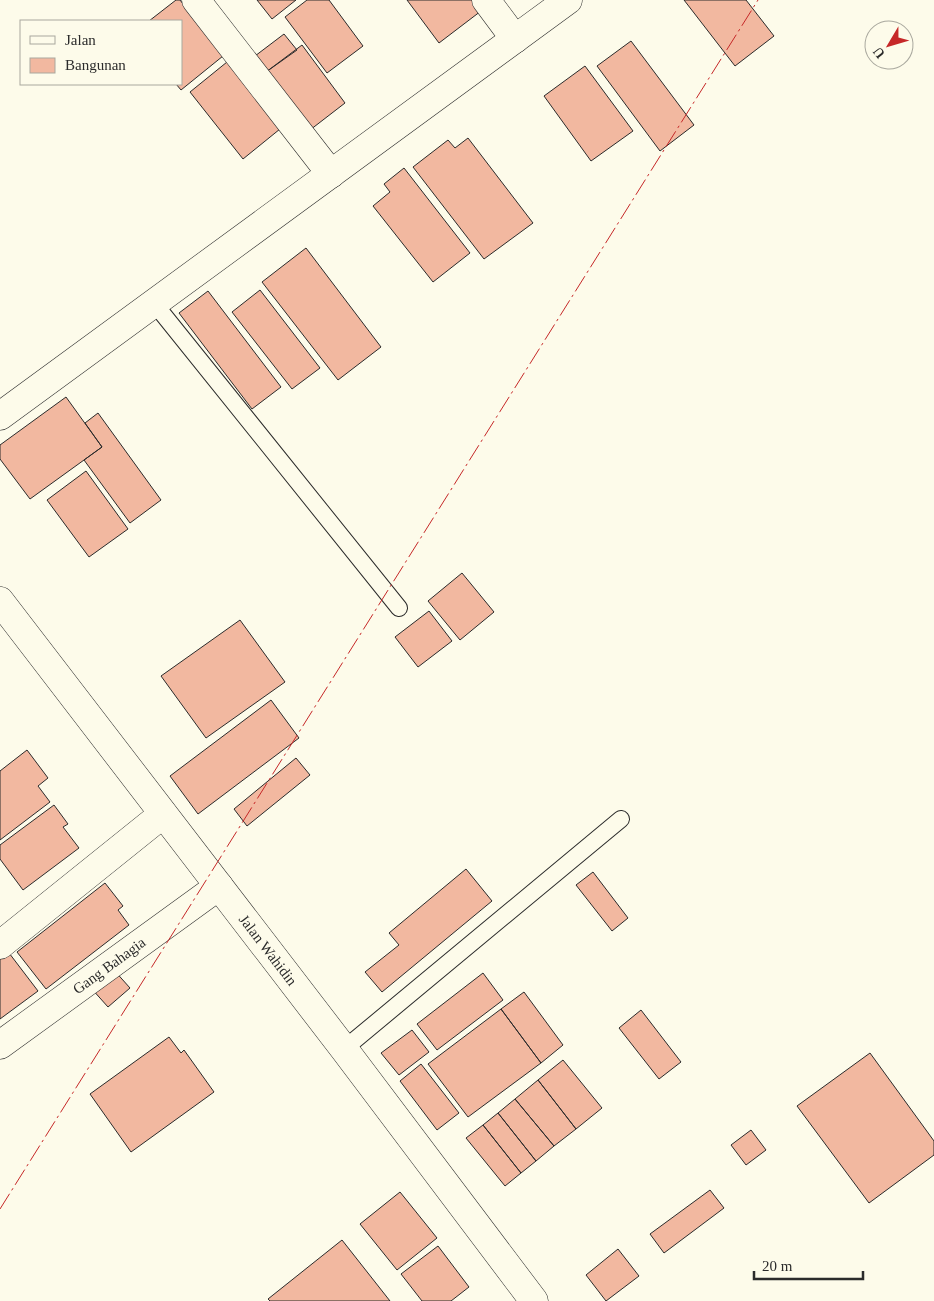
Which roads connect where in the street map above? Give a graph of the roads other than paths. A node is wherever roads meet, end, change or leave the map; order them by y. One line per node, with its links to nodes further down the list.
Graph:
1 (196, 0): 5 (street)
2 (486, 0): 4 (street)
3 (568, 0): 4 (street)
4 (515, 39): 5 (street)
5 (331, 174): 6 (street)
6 (154, 303): 7 (street); 9 (lane)
7 (0, 416)
8 (0, 600): 10 (street, Jalan Wahidin)
9 (398, 608)
10 (164, 814): 12 (street, Jalan Wahidin); 13 (street)
11 (621, 819): 15 (lane)
12 (219, 886): 14 (street, Gang Bahagia); 15 (street, Jalan Wahidin)
13 (0, 945)
14 (0, 1045)
15 (344, 1049): 16 (street, Jalan Wahidin)
16 (534, 1301)

